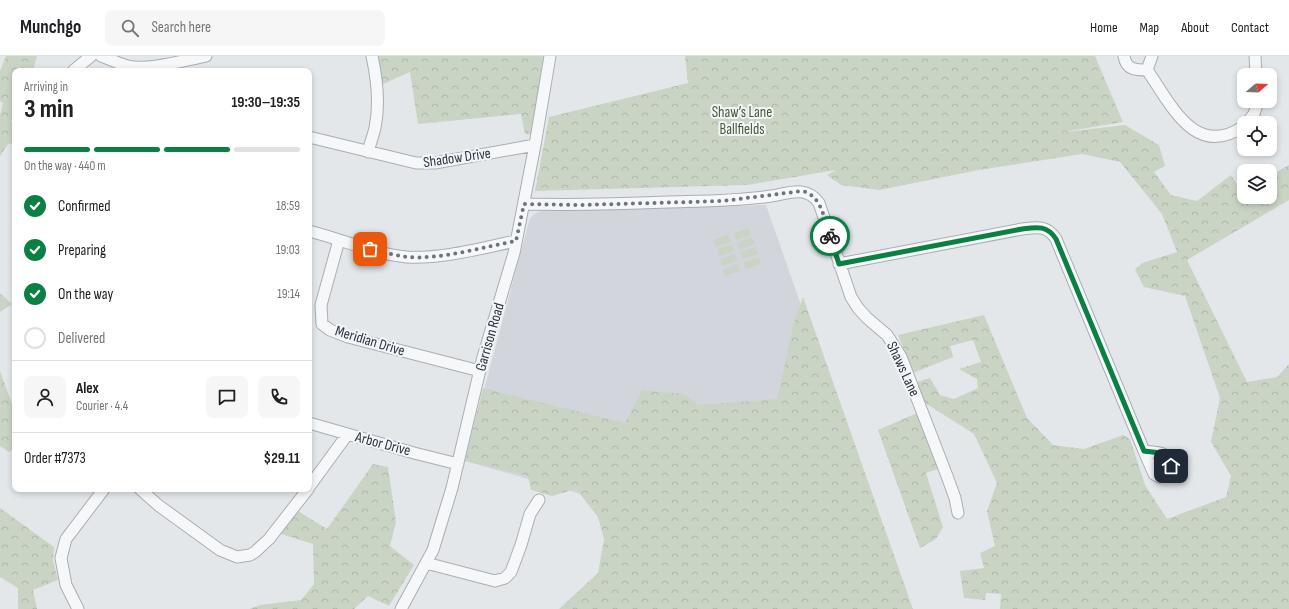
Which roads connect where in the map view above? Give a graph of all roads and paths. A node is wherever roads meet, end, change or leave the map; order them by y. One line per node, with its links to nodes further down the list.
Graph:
1 (91, 56): 9 (street)
2 (101, 56): 3 (street)
3 (206, 56)
4 (372, 56): 15 (street)
5 (550, 56): 14 (street, Garrison Road)
6 (1124, 56): 11 (street)
7 (1152, 56): 11 (street)
8 (1255, 56): 10 (street)
9 (77, 68)
10 (1256, 68)
11 (1147, 70): 12 (street)
12 (1237, 130)
13 (312, 139): 15 (street, Shadow Drive)
14 (535, 145): 15 (street, Shadow Drive); 16 (street, Garrison Road)
15 (368, 152)
16 (524, 204): 19 (street, Garrison Road); 20 (street, Shaws Lane)
17 (312, 232): 18 (street)
18 (340, 240): 19 (street); 21 (street, Meridian Drive)
19 (516, 241): 21 (street, Garrison Road)
20 (839, 264): 24 (street); 31 (street, Shaws Lane)
21 (480, 371): 25 (street, Garrison Road)
22 (312, 424): 23 (street, Arbor Drive)
23 (348, 435): 25 (street, Arbor Drive); 26 (street)
24 (1144, 451)
25 (458, 464): 32 (street, Garrison Road)
26 (312, 483)
27 (102, 492): 33 (street)
28 (143, 492): 29 (street)
29 (305, 492)
30 (539, 500): 32 (street)
31 (958, 513)
32 (426, 564): 34 (street, Garrison Road)
33 (78, 609)
34 (401, 609)

